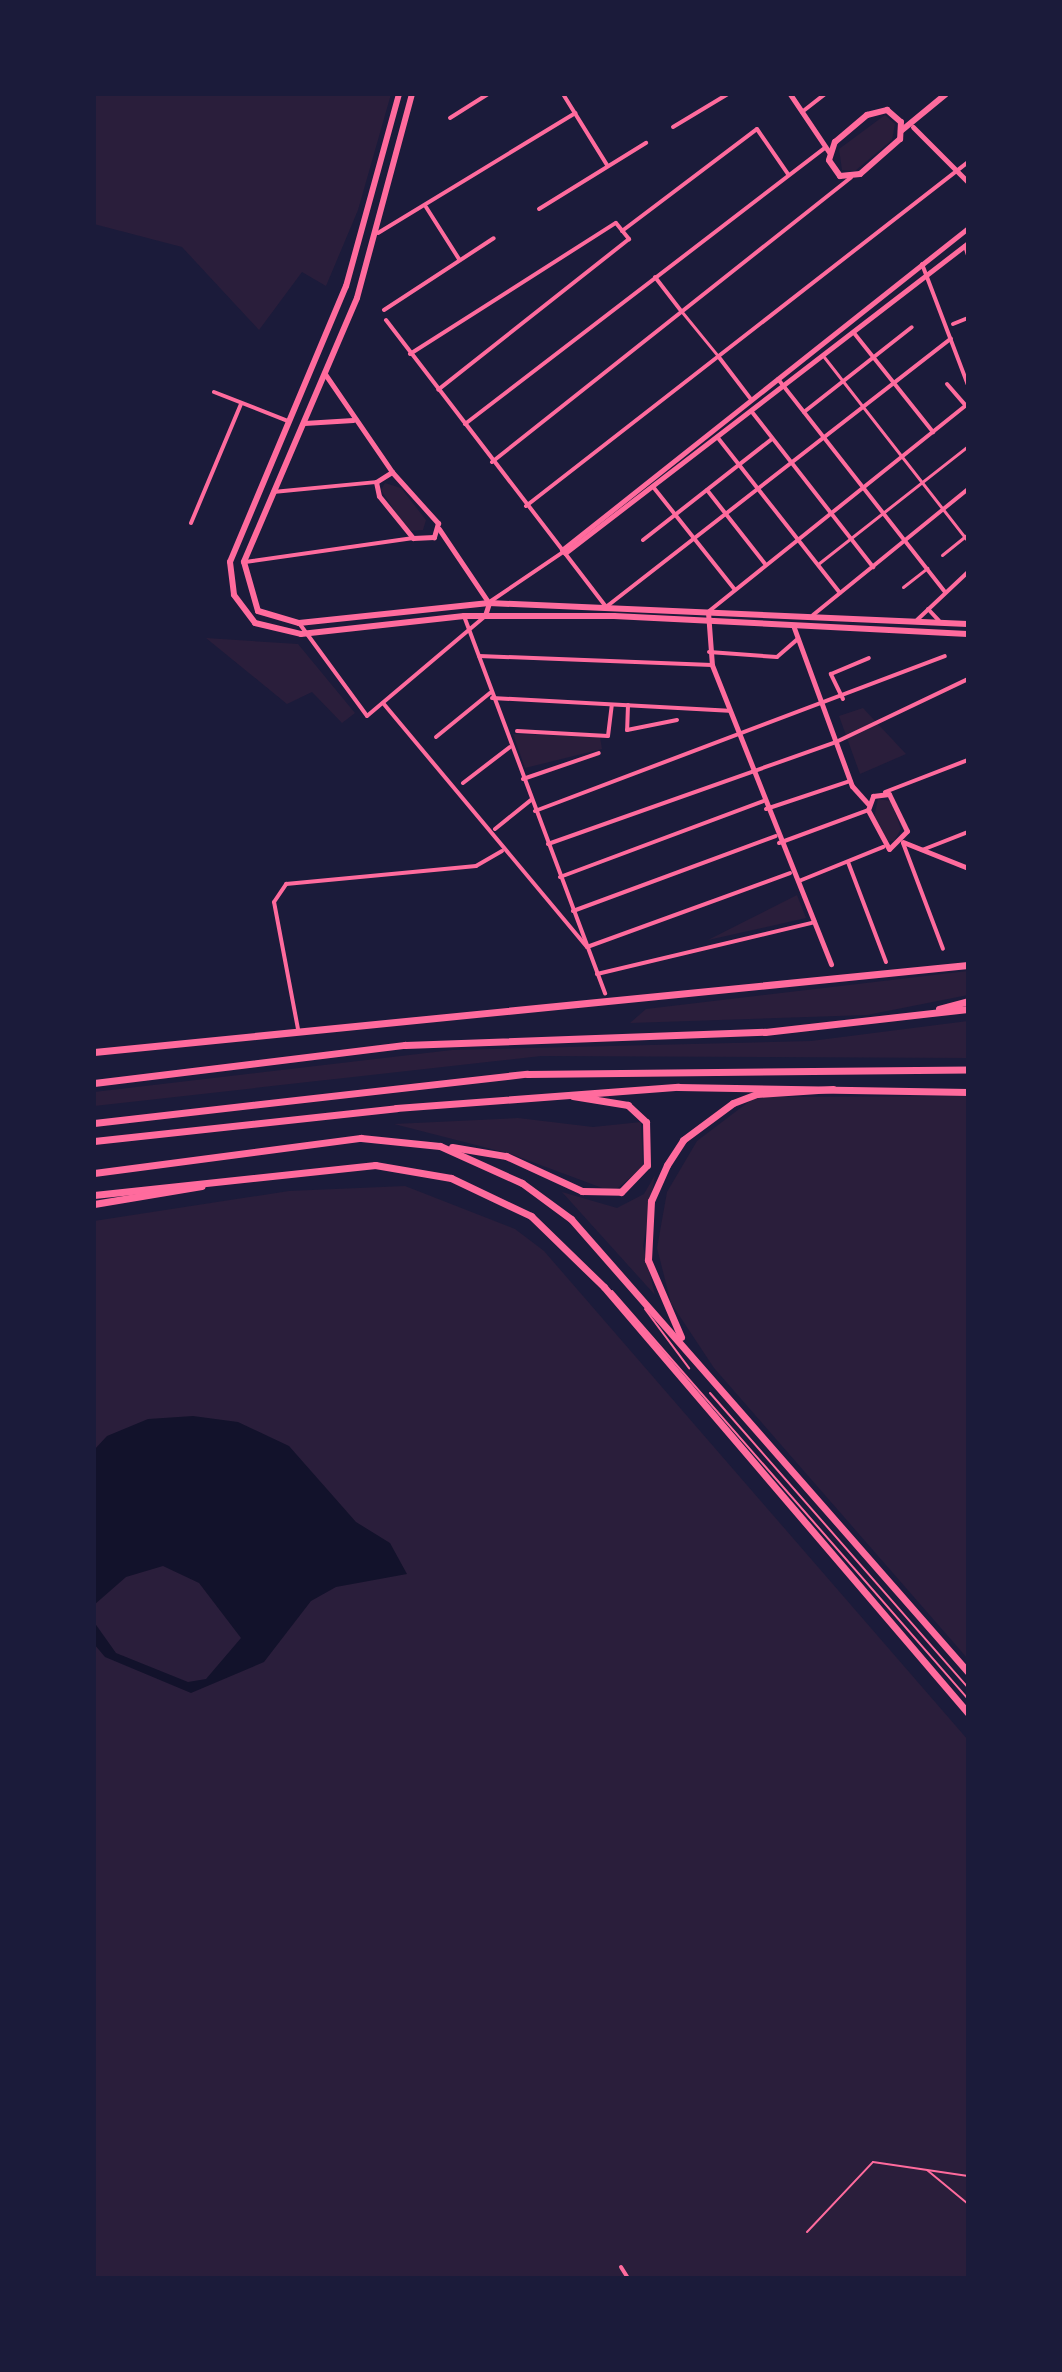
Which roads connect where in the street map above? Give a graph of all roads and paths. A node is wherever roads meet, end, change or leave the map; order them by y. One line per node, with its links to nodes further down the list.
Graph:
1 (399, 94): 63 (main road)
2 (412, 94): 27 (main road)
3 (488, 94): 11 (street)
4 (563, 94): 10 (street)
5 (728, 94): 12 (street)
6 (790, 94): 9 (street)
7 (825, 94): 9 (street)
8 (940, 96): 13 (main road)
9 (801, 112): 16 (street)
10 (575, 113): 18 (street); 23 (street)
11 (450, 118)
12 (673, 127)
13 (913, 127): 14 (main road); 19 (street)
14 (901, 131): 16 (main road); 21 (main road)
15 (646, 143): 18 (street)
16 (827, 150): 20 (street); 21 (main road)
17 (968, 162): 19 (street)
18 (607, 165): 24 (street)
19 (957, 171): 22 (street); 44 (street)
20 (788, 174): 26 (street); 34 (street)
21 (851, 177): 36 (street)
22 (968, 182)
23 (426, 206): 27 (street); 31 (street)
24 (539, 209)
25 (968, 228): 32 (street)
26 (622, 231): 43 (street); 54 (street)
27 (378, 233): 47 (main road)
28 (494, 238): 31 (street)
29 (966, 244): 30 (street); 33 (street)
30 (968, 255)
31 (459, 259): 35 (street)
32 (922, 264): 33 (street); 48 (street)
33 (926, 276): 41 (street); 42 (street)
34 (655, 277): 36 (street); 65 (street)
35 (384, 310)
36 (682, 312): 44 (street); 72 (street)
37 (968, 318): 39 (street)
38 (386, 320): 43 (street)
39 (953, 324)
40 (912, 327): 46 (street)
41 (854, 333): 45 (street); 46 (street)
42 (951, 338): 50 (street); 52 (street)
43 (410, 354): 54 (street)
44 (718, 356): 56 (street); 84 (street)
45 (824, 357): 49 (street); 53 (street)
46 (874, 357): 49 (street); 50 (street)
47 (325, 373): 62 (street); 64 (main road)
48 (777, 377): 53 (street); 56 (street)
49 (844, 382): 59 (street); 61 (street)
50 (894, 382): 59 (street); 66 (street)
51 (947, 384): 58 (street)
52 (968, 385)
53 (784, 387): 60 (street); 61 (street)
54 (438, 390): 65 (street)
55 (214, 392): 57 (street)
56 (750, 398): 99 (street)
57 (241, 404): 63 (street); 90 (street)
58 (967, 405): 66 (street)
59 (863, 407): 67 (street); 71 (street)
60 (752, 412): 68 (street); 69 (street)
61 (804, 412): 67 (street)
62 (354, 420): 64 (street); 75 (street)
63 (290, 422): 124 (main road)
64 (302, 423): 83 (main road)
65 (464, 424): 72 (street)
66 (933, 432): 71 (street)
67 (824, 437): 73 (street); 78 (street)
68 (718, 438): 74 (street); 79 (street)
69 (772, 439): 73 (street); 74 (street)
70 (968, 446): 77 (street)
71 (902, 456): 77 (street); 78 (street)
72 (492, 462): 84 (street)
73 (792, 463): 80 (street); 88 (street)
74 (739, 464): 80 (street); 82 (street)
75 (392, 472): 76 (street); 91 (street)
76 (376, 482): 83 (street); 93 (street)
77 (923, 482): 85 (street); 86 (street)
78 (863, 486): 86 (street); 88 (street)
79 (654, 488): 89 (street); 99 (street)
80 (758, 488): 87 (street); 95 (street)
81 (968, 489): 85 (street)
82 (707, 490): 87 (street); 89 (street)
83 (271, 492): 101 (main road)
84 (526, 506): 99 (street)
85 (944, 509): 92 (street); 98 (street)
86 (884, 512): 96 (street); 98 (street)
87 (726, 513): 94 (street); 103 (street)
88 (829, 513): 95 (street); 96 (street)
89 (676, 514): 94 (street); 97 (street)
90 (191, 523)
91 (439, 529): 93 (street); 111 (street)
92 (967, 537): 100 (street)
93 (413, 538): 101 (street)
94 (695, 538): 108 (street); 112 (street)
95 (798, 539): 102 (street); 103 (street)
96 (850, 539): 102 (street); 104 (street)
97 (643, 540)
98 (906, 540): 104 (street); 105 (street)
99 (564, 551): 111 (street); 112 (street)
100 (942, 555)
101 (244, 562): 119 (main road)
102 (818, 564): 110 (street)
103 (766, 565): 108 (street)
104 (873, 567): 110 (street)
105 (927, 568): 107 (street); 109 (street)
106 (968, 572): 109 (street)
107 (903, 587)
108 (735, 590): 117 (street)
109 (945, 592): 113 (street)
110 (840, 593): 115 (street)
111 (489, 603): 112 (main road); 114 (street); 119 (main road)
112 (606, 607): 117 (main road)
113 (928, 609): 118 (street); 120 (street)
114 (485, 615): 116 (main road); 117 (main road); 123 (street)
115 (813, 615): 117 (main road); 118 (main road)
116 (464, 616): 123 (street); 124 (main road)
117 (708, 616): 122 (main road); 127 (street)
118 (916, 622): 120 (main road)
119 (299, 623): 124 (street)
120 (941, 623): 121 (main road)
121 (968, 624)
122 (793, 625): 125 (main road); 126 (street)
123 (470, 633): 128 (street); 135 (street)
124 (301, 634): 135 (street)
125 (968, 634)
126 (798, 639): 127 (street); 138 (street)
127 (709, 652): 131 (street)
128 (479, 656): 131 (street); 133 (street)
129 (945, 656): 134 (street)
130 (869, 658): 134 (street)
131 (712, 665): 139 (street)
132 (968, 679): 144 (street)
133 (491, 695): 136 (street); 143 (street); 145 (street)
134 (843, 699): 138 (street)
135 (383, 703): 165 (street)
136 (612, 705): 137 (street); 141 (street)
137 (628, 705): 139 (street); 140 (street)
138 (823, 707): 142 (street); 144 (street)
139 (729, 711): 142 (street)
140 (677, 720)
141 (517, 731)
142 (738, 735): 148 (street); 157 (street)
143 (436, 737)
144 (836, 742): 148 (street); 150 (street)
145 (510, 747): 149 (street); 151 (street)
146 (599, 753): 149 (street)
147 (968, 760): 152 (street)
148 (751, 769): 154 (street); 162 (street)
149 (523, 779): 153 (street)
150 (850, 781): 155 (street); 156 (street)
151 (463, 783)
152 (882, 793): 155 (street); 161 (street)
153 (531, 800): 157 (street); 158 (street)
154 (763, 801): 156 (street); 169 (street)
155 (868, 807): 160 (street); 163 (street)
156 (766, 809): 160 (street)
157 (535, 811): 162 (street)
158 (495, 829)
159 (968, 832): 164 (street)
160 (777, 840): 168 (street); 171 (street)
161 (903, 842): 163 (street); 164 (street); 174 (street)
162 (548, 844): 169 (street)
163 (883, 847): 166 (street)
164 (920, 850): 167 (street)
165 (502, 851): 173 (street); 183 (street)
166 (848, 862): 170 (street); 175 (street)
167 (968, 868)
168 (790, 873): 170 (street); 173 (street)
169 (560, 877): 171 (street)
170 (799, 881): 172 (street)
171 (573, 911): 173 (street)
172 (815, 922): 176 (street); 178 (street)
173 (587, 947): 178 (street)
174 (943, 949)
175 (886, 962)
176 (831, 964)
177 (968, 965): 183 (main road)
178 (597, 974): 179 (street)
179 (605, 994)
180 (968, 1001): 182 (main road)
181 (968, 1009): 182 (main road)
182 (917, 1016): 186 (main road)
183 (298, 1029): 184 (main road)
184 (94, 1052)
185 (968, 1069): 190 (main road)
186 (94, 1083)
187 (833, 1089): 188 (main road); 189 (main road); 199 (main road)
188 (968, 1092)
189 (573, 1096): 191 (main road); 192 (main road)
190 (94, 1123)
191 (94, 1141)
192 (440, 1146): 193 (main road); 198 (main road)
193 (94, 1171)
194 (251, 1176): 195 (main road); 196 (main road); 197 (main road)
195 (94, 1195)
196 (94, 1204)
197 (604, 1287): 204 (lane); 205 (main road)
198 (644, 1301): 199 (main road); 200 (lane)
199 (685, 1346): 202 (main road)
200 (689, 1368)
201 (710, 1393): 203 (lane)
202 (968, 1672)
203 (968, 1688)
204 (968, 1699)
205 (968, 1713)
206 (926, 2170): 207 (lane); 208 (lane); 209 (lane)
207 (968, 2176)
208 (968, 2204)
209 (807, 2232)
210 (621, 2267): 211 (street)
211 (628, 2278)

